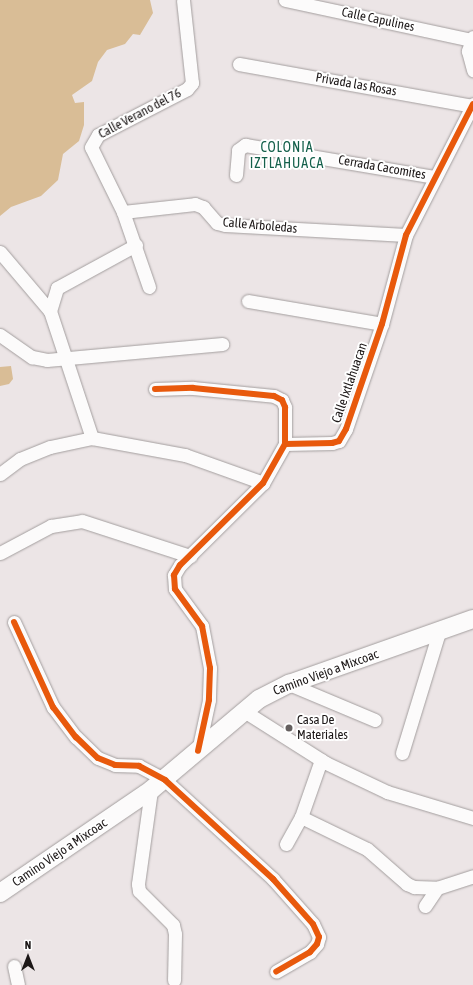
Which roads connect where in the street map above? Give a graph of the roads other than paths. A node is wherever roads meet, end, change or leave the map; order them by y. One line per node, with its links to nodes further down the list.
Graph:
1 (183, 0): 9 (street, Calle Verano del 76)
2 (285, 0): 3 (street, Calle Capulines)
3 (472, 39): 5 (street)
4 (239, 64): 6 (street, Privada las Rosas)
5 (473, 70)
6 (473, 105): 8 (street, Calle Ixtlahuacan)
7 (236, 175): 8 (street, Cerrada Cacomites)
8 (435, 177): 10 (street, Calle Ixtlahuacan)
9 (123, 212): 10 (street, Calle Arboledas); 11 (street, Calle Verano del 76)
10 (406, 235): 16 (street, Calle Ixtlahuacan)
11 (136, 245): 13 (street, Calle Verano del 76); 15 (street)
12 (0, 252): 15 (street)
13 (149, 287)
14 (248, 301): 16 (street)
15 (50, 311): 19 (street)
16 (382, 324): 22 (street, Calle Ixtlahuacan)
17 (0, 335): 19 (street)
18 (222, 344): 19 (street)
19 (64, 358): 21 (street)
20 (155, 389): 22 (street)
21 (92, 438): 23 (street); 24 (street)
22 (285, 444): 24 (street)
23 (0, 474)
24 (263, 483): 26 (street)
25 (0, 553): 26 (street)
26 (190, 556): 33 (street)
27 (473, 619): 29 (main road, Camino Viejo a Mixcoac)
28 (14, 622): 36 (street)
29 (439, 632): 30 (main road, Camino Viejo a Mixcoac); 34 (street)
30 (289, 684): 31 (main road, Camino Viejo a Mixcoac); 32 (street)
31 (244, 711): 33 (main road, Camino Viejo a Mixcoac); 35 (street)
32 (375, 720)
33 (198, 751): 36 (main road, Camino Viejo a Mixcoac)
34 (402, 753)
35 (321, 760): 37 (street); 38 (street)
36 (158, 785): 42 (main road, Camino Viejo a Mixcoac); 45 (street); 46 (street)
37 (301, 817): 39 (street); 41 (street)
38 (473, 818)
39 (286, 844)
40 (473, 876): 41 (street)
41 (438, 888): 43 (street)
42 (0, 893)
43 (425, 906)
44 (14, 966): 47 (street)
45 (276, 972)
46 (174, 980)
47 (18, 985)

